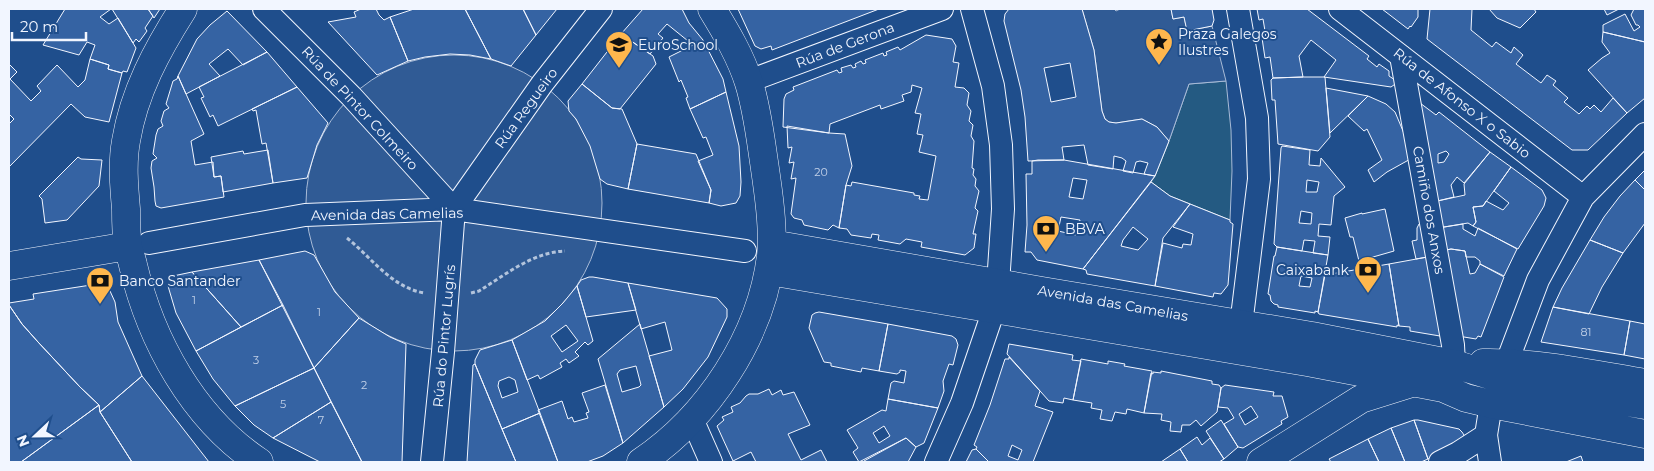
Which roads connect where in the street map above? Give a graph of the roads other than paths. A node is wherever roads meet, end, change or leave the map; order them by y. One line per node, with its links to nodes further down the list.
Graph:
1 (183, 9): 14 (main road)
2 (264, 9): 13 (street, Rúa de Pintor Colmeiro)
3 (601, 9): 13 (street, Rúa Regueiro)
4 (712, 9): 10 (main road)
5 (942, 9): 10 (street, Rúa de Gerona)
6 (972, 9): 19 (street)
7 (1238, 9): 21 (street)
8 (1340, 9): 9 (street, Rúa de Afonso X o Sabio)
9 (1401, 56): 12 (street, Rúa de Afonso X o Sabio); 23 (street, Camiño dos Anxos)
10 (748, 81): 15 (main road)
11 (1645, 134): 12 (street)
12 (1583, 197): 22 (street)
13 (454, 209): 14 (street, Avenida das Camelias); 16 (street, Avenida das Camelias); 32 (street, Rúa do Pintor Lugrís)
14 (139, 244): 17 (main road, Avenida das Camelias); 31 (main road)
15 (772, 244): 18 (main road); 19 (main road, Avenida das Camelias)
16 (745, 251)
17 (9, 266)
18 (769, 271): 20 (main road, Avenida das Camelias); 28 (main road)
19 (998, 284): 20 (street); 21 (main road, Avenida das Camelias)
20 (994, 310): 24 (main road, Avenida das Camelias); 35 (street)
21 (1241, 325): 23 (main road, Avenida das Camelias)
22 (1507, 362): 23 (main road); 25 (main road)
23 (1449, 376): 24 (main road, Avenida das Camelias); 26 (main road); 27 (main road)
24 (1413, 383): 36 (main road)
25 (1645, 383)
26 (1491, 404): 29 (main road); 30 (street)
27 (1645, 405)
28 (692, 419): 33 (main road); 34 (street)
29 (1645, 434)
30 (1486, 435): 37 (street); 38 (street)
31 (258, 462)
32 (432, 462)
33 (640, 462)
34 (711, 462)
35 (936, 462)
36 (1261, 462)
37 (1440, 462)
38 (1490, 462)

